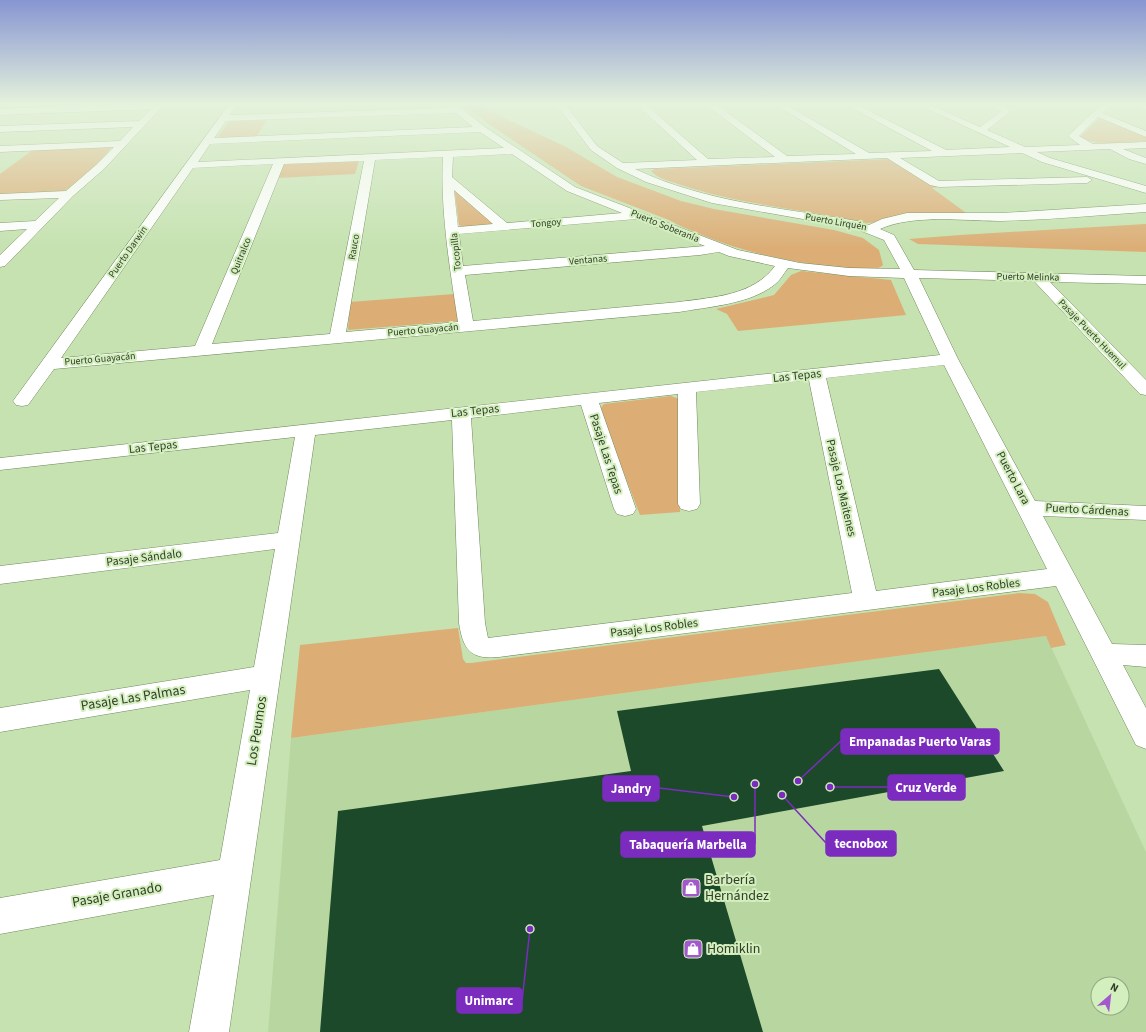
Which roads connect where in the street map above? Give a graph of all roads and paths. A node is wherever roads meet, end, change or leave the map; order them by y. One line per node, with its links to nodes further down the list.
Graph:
1 (115, 151): 27 (street)
2 (200, 151): 22 (street, Puerto Darwin)
3 (510, 151): 14 (street)
4 (514, 151): 30 (street, Puerto Soberanía)
5 (599, 151): 23 (street, Puerto Lirquén)
6 (693, 151): 21 (street)
7 (773, 151): 18 (street)
8 (858, 151): 16 (street)
9 (939, 151): 13 (street)
10 (991, 151): 13 (street)
11 (1024, 151): 25 (street)
12 (1120, 151): 19 (street)
13 (943, 153): 15 (street)
14 (448, 154): 17 (street); 24 (street, Tocopilla)
15 (888, 155): 16 (street); 25 (street)
16 (866, 156): 18 (street)
17 (370, 157): 20 (street); 44 (street, Rauco)
18 (784, 159): 21 (street)
19 (1146, 161)
20 (280, 162): 22 (street); 45 (street, Quitralco)
21 (705, 162): 23 (street)
22 (190, 165): 47 (street, Puerto Darwin)
23 (621, 166): 34 (street, Puerto Lirquén)
24 (447, 178): 33 (street); 35 (street, Tocopilla)
25 (1107, 179): 26 (street)
26 (1146, 190)
27 (69, 194): 28 (street); 31 (street)
28 (0, 197)
29 (1146, 208): 34 (street, Puerto Lirquén)
30 (638, 216): 33 (street, Tongoy); 36 (street, Puerto Soberanía)
31 (37, 225): 32 (street); 37 (street)
32 (0, 227)
33 (504, 227): 35 (street, Tongoy)
34 (870, 229): 40 (street, Puerto Lara)
35 (454, 231): 39 (street, Tocopilla)
36 (718, 248): 38 (street, Puerto Soberanía); 39 (street, Ventanas)
37 (0, 263)
38 (784, 264): 40 (street, Puerto Soberanía); 43 (street, Puerto Guayacán)
39 (457, 271): 43 (street, Tocopilla)
40 (910, 275): 41 (street, Puerto Melinka); 46 (street, Puerto Lara)
41 (1038, 277): 42 (street, Puerto Melinka); 50 (street, Pasaje Puerto Huemul)
42 (1146, 280)
43 (466, 326): 44 (street, Puerto Guayacán)
44 (337, 337): 45 (street, Puerto Guayacán)
45 (201, 350): 47 (street, Puerto Guayacán)
46 (950, 359): 48 (street, Las Tepas); 57 (street, Puerto Lara)
47 (49, 364): 52 (street, Puerto Darwin)
48 (816, 374): 49 (street, Las Tepas); 63 (street, Pasaje Los Maitenes)
49 (687, 388): 51 (street, Las Tepas); 56 (street)
50 (1146, 390)
51 (588, 399): 53 (street, Las Tepas); 58 (street, Pasaje Las Tepas)
52 (22, 402)
53 (461, 413): 54 (street, Las Tepas); 63 (street, Pasaje Los Robles)
54 (306, 430): 55 (street, Las Tepas); 60 (street, Los Peumos)
55 (0, 464)
56 (689, 504)
57 (1028, 508): 59 (street, Puerto Cárdenas); 62 (street, Puerto Lara)
58 (625, 510)
59 (1146, 513)
60 (288, 540): 61 (street, Pasaje Sándalo); 66 (street, Los Peumos)
61 (0, 575)
62 (1064, 576): 63 (street, Pasaje Los Robles); 64 (street, Puerto Lara)
63 (866, 601)
64 (1104, 654): 65 (street); 68 (street, Puerto Lara)
65 (1146, 656)
66 (266, 676): 67 (street, Pasaje Las Palmas); 69 (street, Los Peumos)
67 (0, 720)
68 (1146, 736)
69 (234, 874): 70 (street, Pasaje Granado); 71 (street, Los Peumos)
70 (0, 916)
71 (209, 1032)

